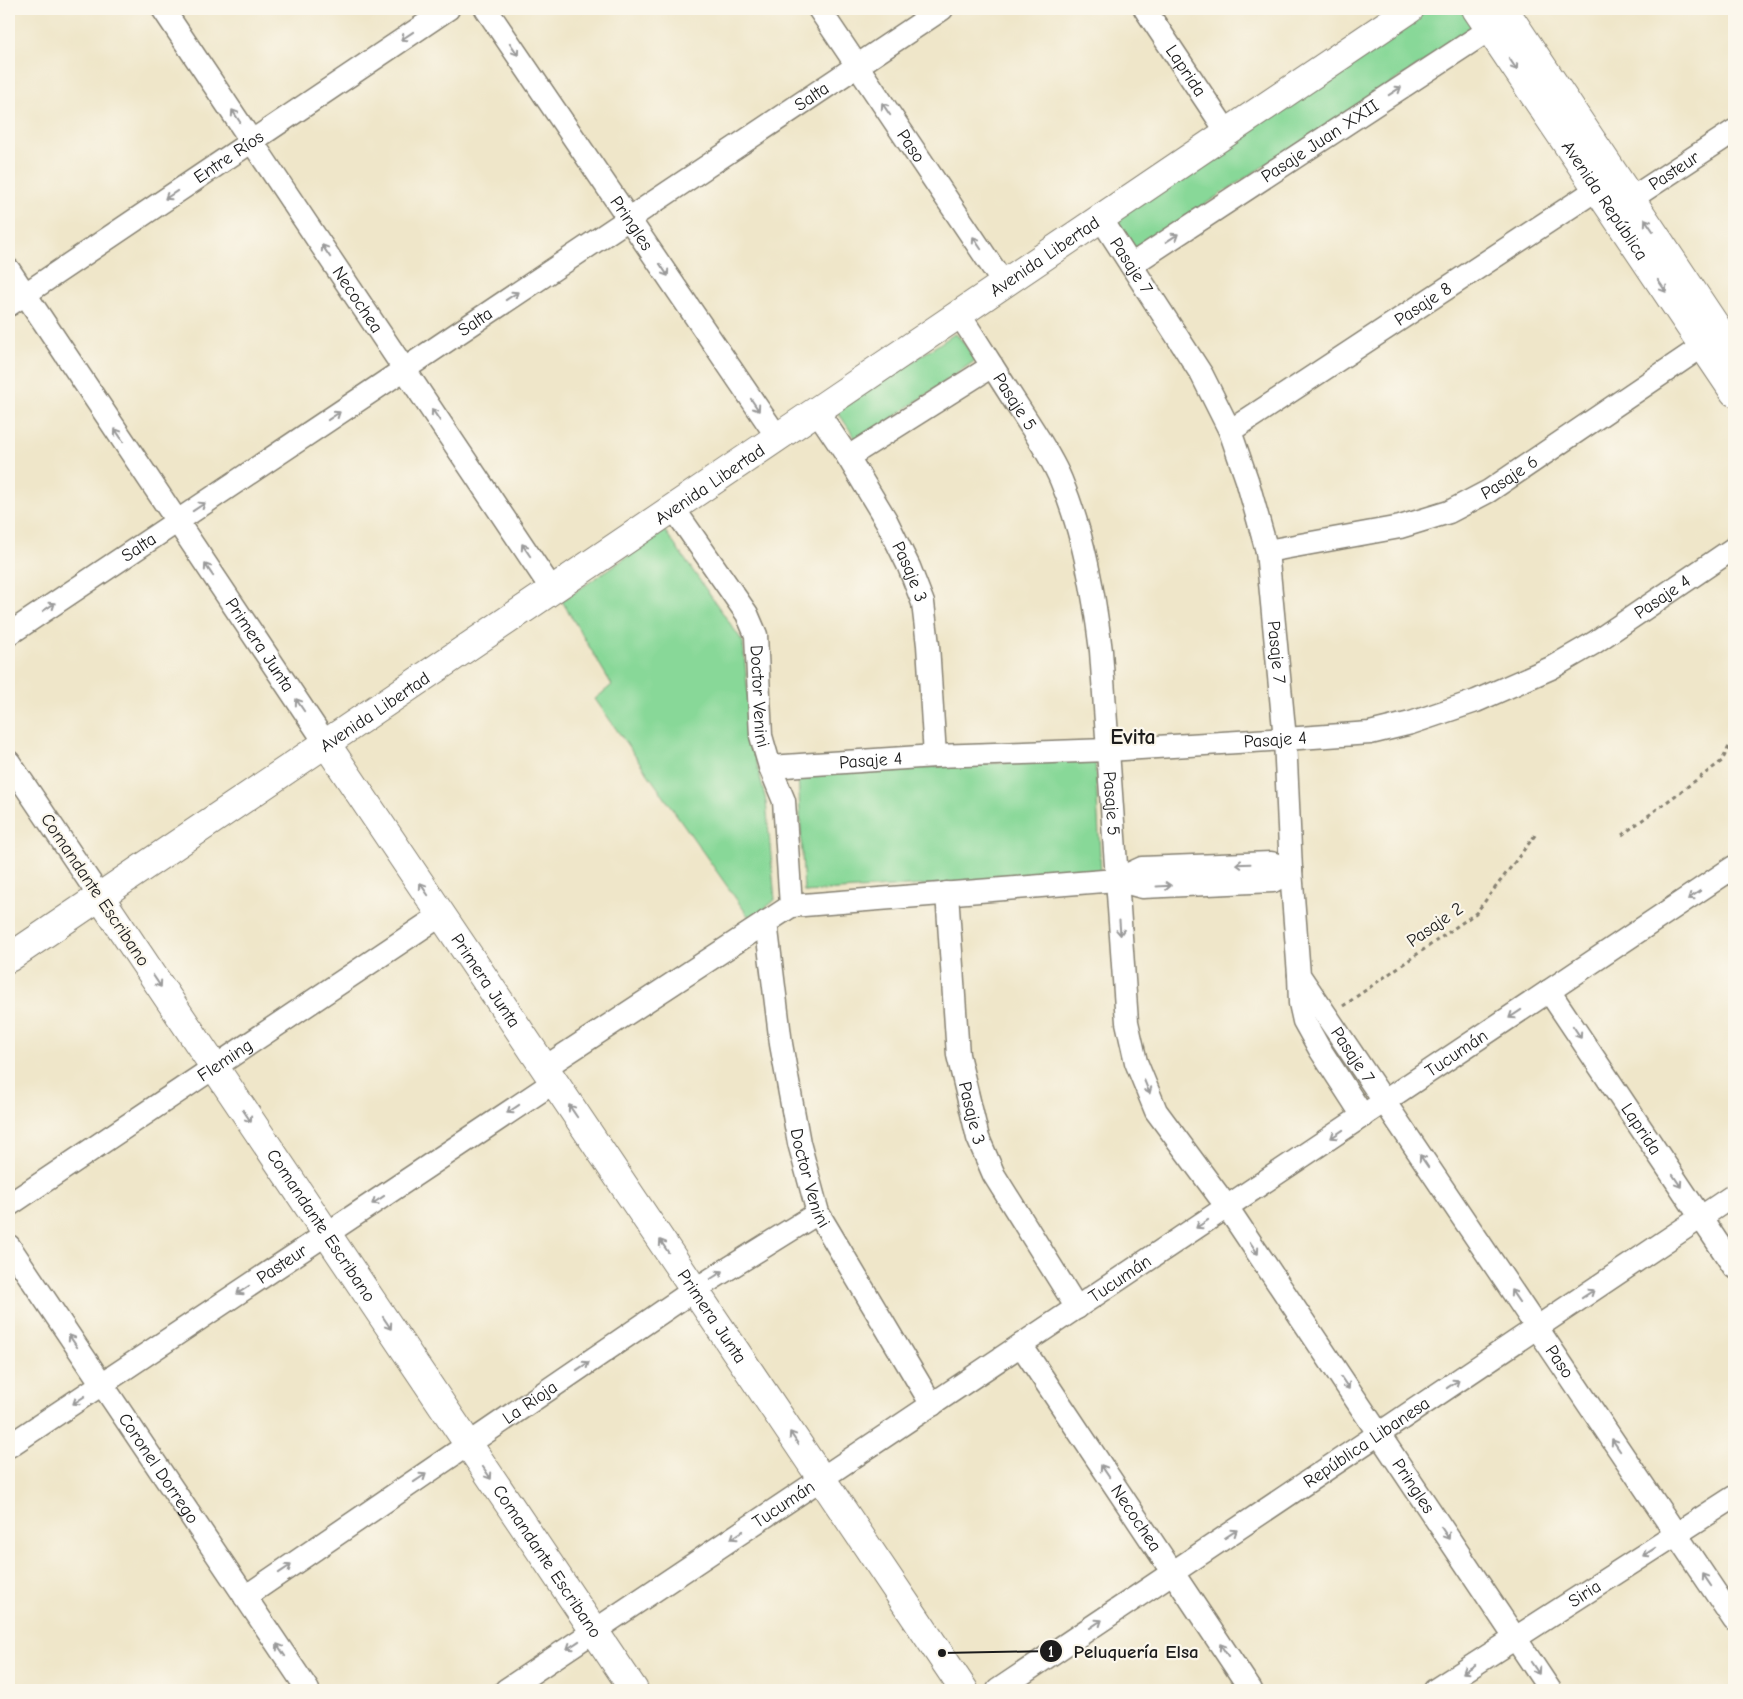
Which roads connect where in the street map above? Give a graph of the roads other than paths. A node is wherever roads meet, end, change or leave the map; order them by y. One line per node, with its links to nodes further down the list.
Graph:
1 (163, 9): 12 (street, Necochea, one-way to 1)
2 (448, 9): 12 (street, Entre Ríos, one-way to 12)
3 (486, 9): 16 (street, Pringles, one-way to 16)
4 (818, 9): 9 (street, Paso)
5 (942, 9): 9 (street, Salta)
6 (1145, 9): 11 (street, Laprida)
7 (1410, 9): 11 (main road, Avenida Libertad)
8 (1495, 16): 13 (main road, Avenida República); 17 (street, Pasaje Juan XXII, one-way to 8)
9 (857, 66): 16 (street, Salta); 19 (street, Paso, one-way to 9)
10 (1734, 131): 14 (street, Pasteur)
11 (1227, 132): 15 (main road, Avenida Libertad)
12 (252, 141): 20 (street, Entre Ríos, one-way to 20); 24 (street, Necochea, one-way to 12)
13 (1607, 183): 14 (main road, Avenida República); 27 (street, Pasaje 8)
14 (1622, 205): 22 (main road, Avenida República)
15 (1100, 217): 17 (street, Pasaje 7); 19 (main road, Avenida Libertad)
16 (629, 218): 24 (street, Salta, one-way to 16); 28 (street, Pringles, one-way to 28)
17 (1131, 265): 27 (street, Pasaje 7)
18 (9, 270): 20 (street, Primera Junta)
19 (1004, 284): 21 (main road, Avenida Libertad)
20 (17, 300): 31 (street, Primera Junta, one-way to 20)
21 (959, 314): 23 (street, Pasaje 5); 26 (main road, Avenida Libertad)
22 (1720, 344): 25 (main road, Avenida República); 33 (street, Pasaje 6)
23 (992, 366): 29 (street); 38 (street, Pasaje 5)
24 (405, 369): 31 (street, Salta, one-way to 24); 34 (street, Necochea, one-way to 24)
25 (1734, 392)
26 (818, 411): 28 (main road, Avenida Libertad); 29 (street, Pasaje 3)
27 (1230, 431): 33 (street, Pasaje 7)
28 (778, 438): 30 (main road, Avenida Libertad)
29 (848, 457): 39 (street, Pasaje 3)
30 (674, 509): 34 (main road, Avenida Libertad); 41 (street, Doctor Venini)
31 (177, 521): 35 (street, Salta, one-way to 31); 37 (street, Primera Junta, one-way to 31)
32 (1734, 548): 36 (street, Pasaje 4)
33 (1267, 551): 36 (street, Pasaje 7)
34 (553, 591): 37 (main road, Avenida Libertad)
35 (9, 634)
36 (1285, 739): 38 (street, Pasaje 4); 43 (street, Pasaje 7)
37 (327, 746): 46 (main road, Avenida Libertad); 48 (main road, Primera Junta, one-way to 37)
38 (1108, 750): 39 (street, Pasaje 4); 44 (street, Pasaje 5)
39 (935, 756): 41 (street, Pasaje 4)
40 (9, 762): 46 (street, Comandante Escribano)
41 (770, 767): 47 (street, Doctor Venini)
42 (1734, 867): 52 (street, Tucumán, one-way to 52)
43 (1290, 870): 44 (street); 51 (street, Pasaje 7)
44 (1116, 880): 45 (street); 59 (street, Pasaje 5, one-way to 59)
45 (947, 893): 47 (street); 66 (street, Pasaje 3)
46 (100, 897): 50 (main road, Avenida Libertad); 53 (main road, Comandante Escribano, one-way to 53)
47 (791, 906): 49 (street, Pasteur)
48 (441, 915): 53 (street, Fleming); 54 (main road, Primera Junta)
49 (766, 922): 54 (street, Pasteur); 60 (street, Doctor Venini)
50 (9, 958)
51 (1299, 975): 55 (street, Pasaje 7); 56 (street)
52 (1550, 992): 55 (street, Tucumán, one-way to 55); 61 (street, Laprida, one-way to 61)
53 (214, 1067): 58 (street, Fleming); 62 (main road, Comandante Escribano, one-way to 62)
54 (549, 1075): 62 (street, Pasteur, one-way to 62); 65 (main road, Primera Junta, one-way to 54)
55 (1384, 1102): 56 (street, Tucumán); 67 (street, Paso, one-way to 55)
56 (1363, 1116): 59 (street, Tucumán, one-way to 59)
57 (1734, 1195): 61 (street, República Libanesa)
58 (9, 1205)
59 (1228, 1207): 66 (street, Tucumán, one-way to 66); 71 (street, Pringles, one-way to 71)
60 (818, 1213): 65 (street, La Rioja, one-way to 60); 70 (street, Doctor Venini)
61 (1701, 1218): 64 (street, Laprida); 67 (street, República Libanesa, one-way to 61)
62 (327, 1234): 69 (street, Pasteur, one-way to 69); 72 (main road, Comandante Escribano, one-way to 72)
63 (9, 1246): 69 (street, Coronel Dorrego, one-way to 63)
64 (1734, 1267)
65 (694, 1290): 72 (street, La Rioja, one-way to 65); 74 (main road, Primera Junta, one-way to 65)
66 (1077, 1308): 68 (street, Tucumán)
67 (1537, 1328): 71 (street, República Libanesa, one-way to 67); 76 (street, Paso, one-way to 67)
68 (1021, 1345): 70 (street, Tucumán); 77 (street, Necochea, one-way to 68)
69 (102, 1384): 73 (street, Pasteur, one-way to 73); 78 (street, Coronel Dorrego)
70 (932, 1405): 74 (street, Tucumán)
71 (1379, 1434): 77 (street, República Libanesa, one-way to 71); 81 (street, Pringles, one-way to 81)
72 (468, 1444): 78 (street, La Rioja, one-way to 72); 80 (main road, Comandante Escribano, one-way to 80)
73 (9, 1446)
74 (821, 1479): 80 (street, Tucumán, one-way to 80); 85 (main road, Primera Junta)
75 (1734, 1497): 76 (street, Siria)
76 (1676, 1534): 79 (street, Paso, one-way to 76); 81 (street, Siria, one-way to 81)
77 (1173, 1573): 86 (street, República Libanesa, one-way to 77); 87 (street, Necochea, one-way to 77)
78 (245, 1597): 82 (street, Coronel Dorrego, one-way to 78)
79 (1734, 1620)
80 (594, 1631): 83 (street, Tucumán, one-way to 83); 84 (main road, Comandante Escribano)
81 (1516, 1638): 88 (street, Siria, one-way to 88); 89 (street, Pringles, one-way to 89)
82 (308, 1690)
83 (506, 1690)
84 (634, 1690)
85 (964, 1690)
86 (998, 1690)
87 (1251, 1690)
88 (1435, 1690)
89 (1550, 1690)

